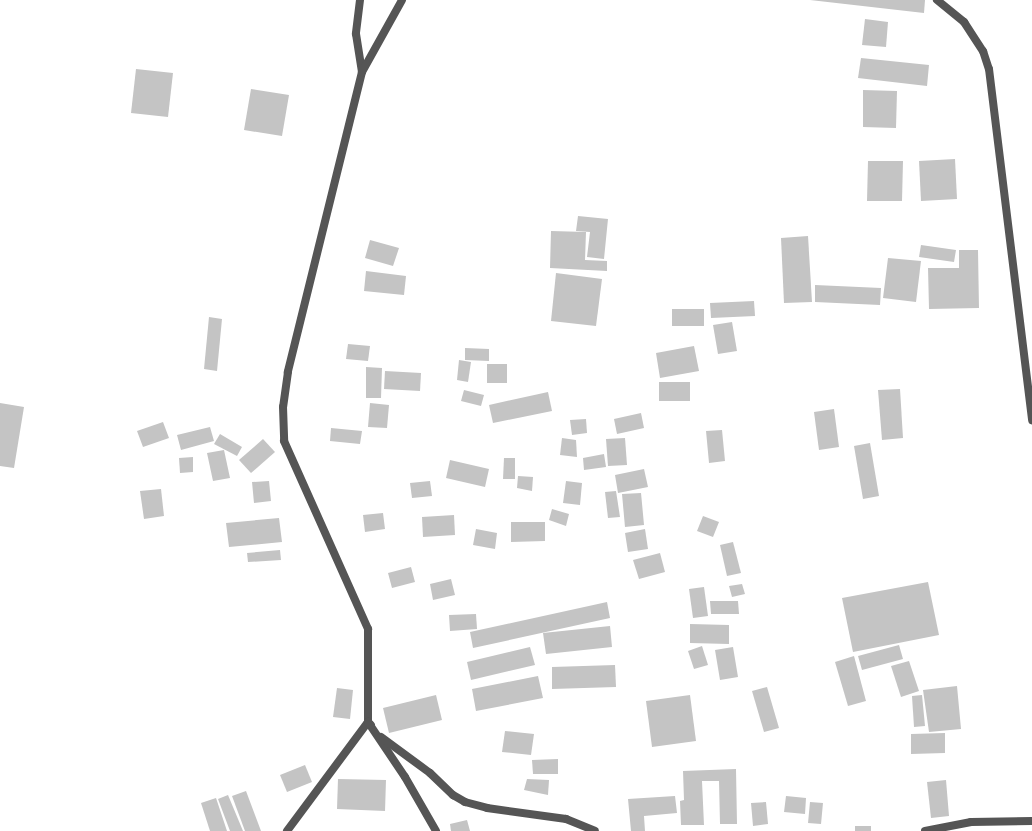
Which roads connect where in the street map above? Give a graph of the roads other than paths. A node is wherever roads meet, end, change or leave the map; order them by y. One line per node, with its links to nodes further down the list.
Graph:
1 (360, 0): 4 (street)
2 (402, 0): 4 (street)
3 (937, 0): 5 (street)
4 (362, 72): 6 (street)
5 (1032, 419)
6 (368, 722): 8 (street); 9 (street); 10 (street)
7 (1032, 821): 11 (street)
8 (287, 831)
9 (436, 831)
10 (595, 831)
11 (925, 831)

